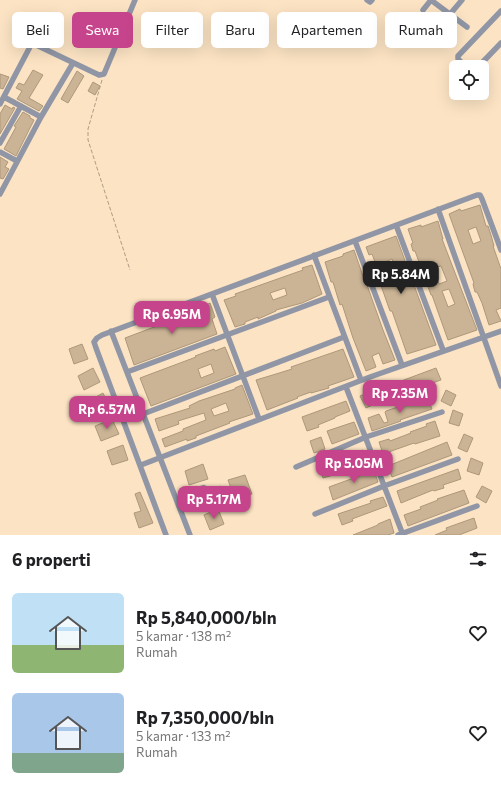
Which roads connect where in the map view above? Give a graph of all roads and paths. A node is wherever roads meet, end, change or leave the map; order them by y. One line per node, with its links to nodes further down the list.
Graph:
1 (135, 0): 18 (street)
2 (367, 0): 3 (street)
3 (372, 0)
4 (431, 0): 6 (street); 7 (street)
5 (462, 0): 8 (street)
6 (424, 10)
7 (447, 12)
8 (452, 12)
9 (500, 14): 15 (street)
10 (457, 19): 11 (street)
11 (467, 27)
12 (501, 43): 16 (street)
13 (29, 48): 19 (street)
14 (42, 48): 17 (street)
15 (459, 60)
16 (485, 60)
17 (73, 63): 18 (street); 22 (street)
18 (104, 74): 32 (path)
19 (4, 97): 20 (street); 21 (street)
20 (0, 104)
21 (21, 106): 22 (street); 23 (street)
22 (41, 117): 25 (street)
23 (0, 143)
24 (0, 152): 25 (street)
25 (17, 162): 26 (street)
26 (0, 194)
27 (438, 209): 28 (street); 30 (street); 39 (street)
28 (396, 225): 29 (street); 40 (street)
29 (355, 241): 31 (street); 41 (street)
30 (501, 250)
31 (314, 255): 33 (street); 34 (street)
32 (130, 270)
33 (212, 294): 35 (street); 37 (street)
34 (329, 297): 37 (street); 38 (street)
35 (111, 331): 42 (street); 53 (street)
36 (501, 331): 39 (street)
37 (228, 334): 42 (street); 43 (street)
38 (344, 337): 43 (street); 44 (street)
39 (484, 337): 40 (street); 45 (street)
40 (443, 350): 41 (street)
41 (402, 365): 44 (street)
42 (127, 372): 48 (street)
43 (243, 375): 48 (street); 49 (street)
44 (361, 380): 46 (street)
45 (501, 386)
46 (346, 387): 49 (street); 50 (street)
47 (442, 412): 50 (street)
48 (143, 414): 51 (street)
49 (259, 419): 51 (street)
50 (366, 437): 54 (street); 55 (street)
51 (160, 457): 53 (street); 61 (street)
52 (458, 459): 55 (street)
53 (141, 465): 67 (street)
54 (296, 467)
55 (384, 486): 65 (street); 66 (street)
56 (215, 489): 57 (lane); 59 (lane); 59 (lane)
57 (208, 492): 58 (lane); 58 (lane); 60 (lane)
58 (193, 497): 61 (lane); 62 (lane)
59 (217, 497): 60 (lane)
60 (211, 499): 62 (lane)
61 (178, 504): 64 (street)
62 (196, 504): 64 (lane)
63 (476, 506): 66 (street)
64 (181, 511): 68 (street)
65 (315, 514)
66 (401, 534)
67 (166, 535)
68 (190, 535)

